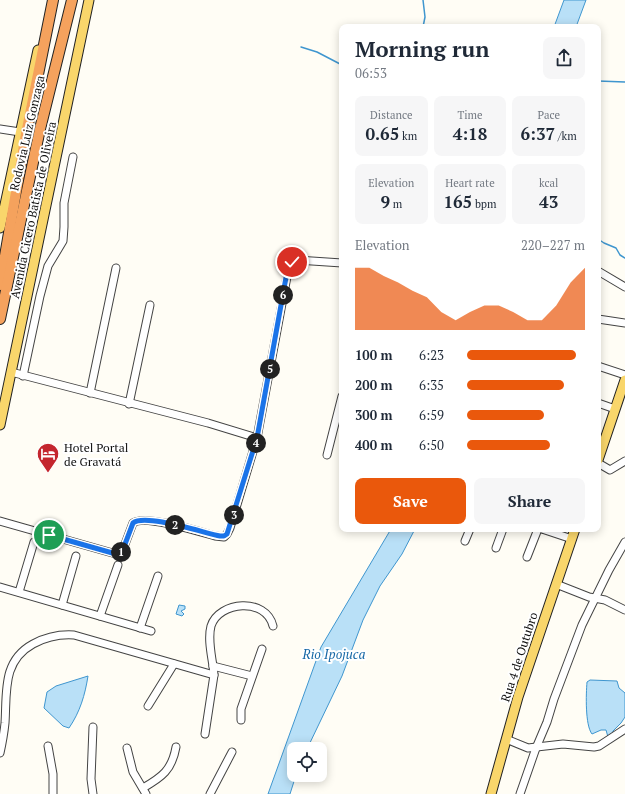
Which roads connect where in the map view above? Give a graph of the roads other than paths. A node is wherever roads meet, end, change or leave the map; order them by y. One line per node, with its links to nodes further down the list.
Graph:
1 (49, 0): 6 (main road)
2 (53, 0): 12 (highway, Rodovia Luiz Gonzaga)
3 (72, 0): 15 (highway, Rodovia Luiz Gonzaga)
4 (89, 0): 19 (main road, Avenida Cicero Batista de Oliveira)
5 (0, 129): 6 (street)
6 (20, 132): 8 (main road)
7 (73, 157): 21 (street)
8 (0, 228)
9 (339, 263): 29 (street)
10 (116, 268): 23 (street)
11 (601, 273): 13 (street)
12 (0, 285)
13 (625, 287)
14 (150, 305): 24 (street)
15 (0, 318)
16 (601, 319): 17 (street)
17 (625, 323)
18 (601, 367): 20 (street)
19 (11, 372): 21 (street); 28 (main road, Avenida Cicero Batista de Oliveira)
20 (625, 375)
21 (23, 376): 23 (street)
22 (625, 380): 27 (main road)
23 (90, 393): 24 (street)
24 (129, 404): 29 (street)
25 (601, 404): 27 (street)
26 (339, 408): 31 (street)
27 (615, 409): 30 (main road)
28 (0, 425)
29 (257, 438): 34 (street)
30 (601, 453)
31 (327, 455)
32 (625, 461): 33 (street)
33 (601, 464)
34 (0, 521)
35 (469, 532): 41 (street)
36 (502, 532): 44 (street)
37 (537, 532): 46 (street)
38 (551, 532): 40 (street)
39 (574, 532): 40 (main road, Rua 4 de Outubro)
40 (572, 539): 49 (main road, Rua 4 de Outubro)
41 (465, 541)
42 (34, 542): 51 (street)
43 (625, 542): 52 (street)
44 (496, 548)
45 (76, 556): 53 (street)
46 (527, 557)
47 (118, 565): 55 (street)
48 (158, 576): 57 (street)
49 (556, 584): 52 (street); 69 (main road, Rua 4 de Outubro)
50 (0, 587): 51 (street)
51 (19, 592): 53 (street)
52 (594, 598): 54 (street); 73 (street)
53 (62, 605): 55 (street)
54 (625, 610)
55 (100, 616): 57 (street)
56 (273, 626): 61 (street)
57 (140, 628): 58 (street)
58 (151, 631)
59 (262, 649): 63 (street)
60 (174, 664): 62 (street); 64 (street); 75 (street)
61 (213, 666): 62 (street); 63 (street)
62 (214, 675): 68 (street)
63 (252, 676): 65 (street)
64 (148, 706)
65 (241, 720)
66 (93, 726): 79 (street)
67 (625, 729): 73 (street)
68 (205, 734)
69 (506, 739): 73 (street); 77 (main road, Rua 4 de Outubro)
70 (48, 746): 78 (street)
71 (176, 747): 76 (street)
72 (127, 748): 76 (street)
73 (536, 748): 81 (street)
74 (232, 752): 80 (street)
75 (0, 753)
76 (144, 791)
77 (493, 793)
78 (53, 794)
79 (93, 794)
80 (210, 794)
81 (520, 794)

